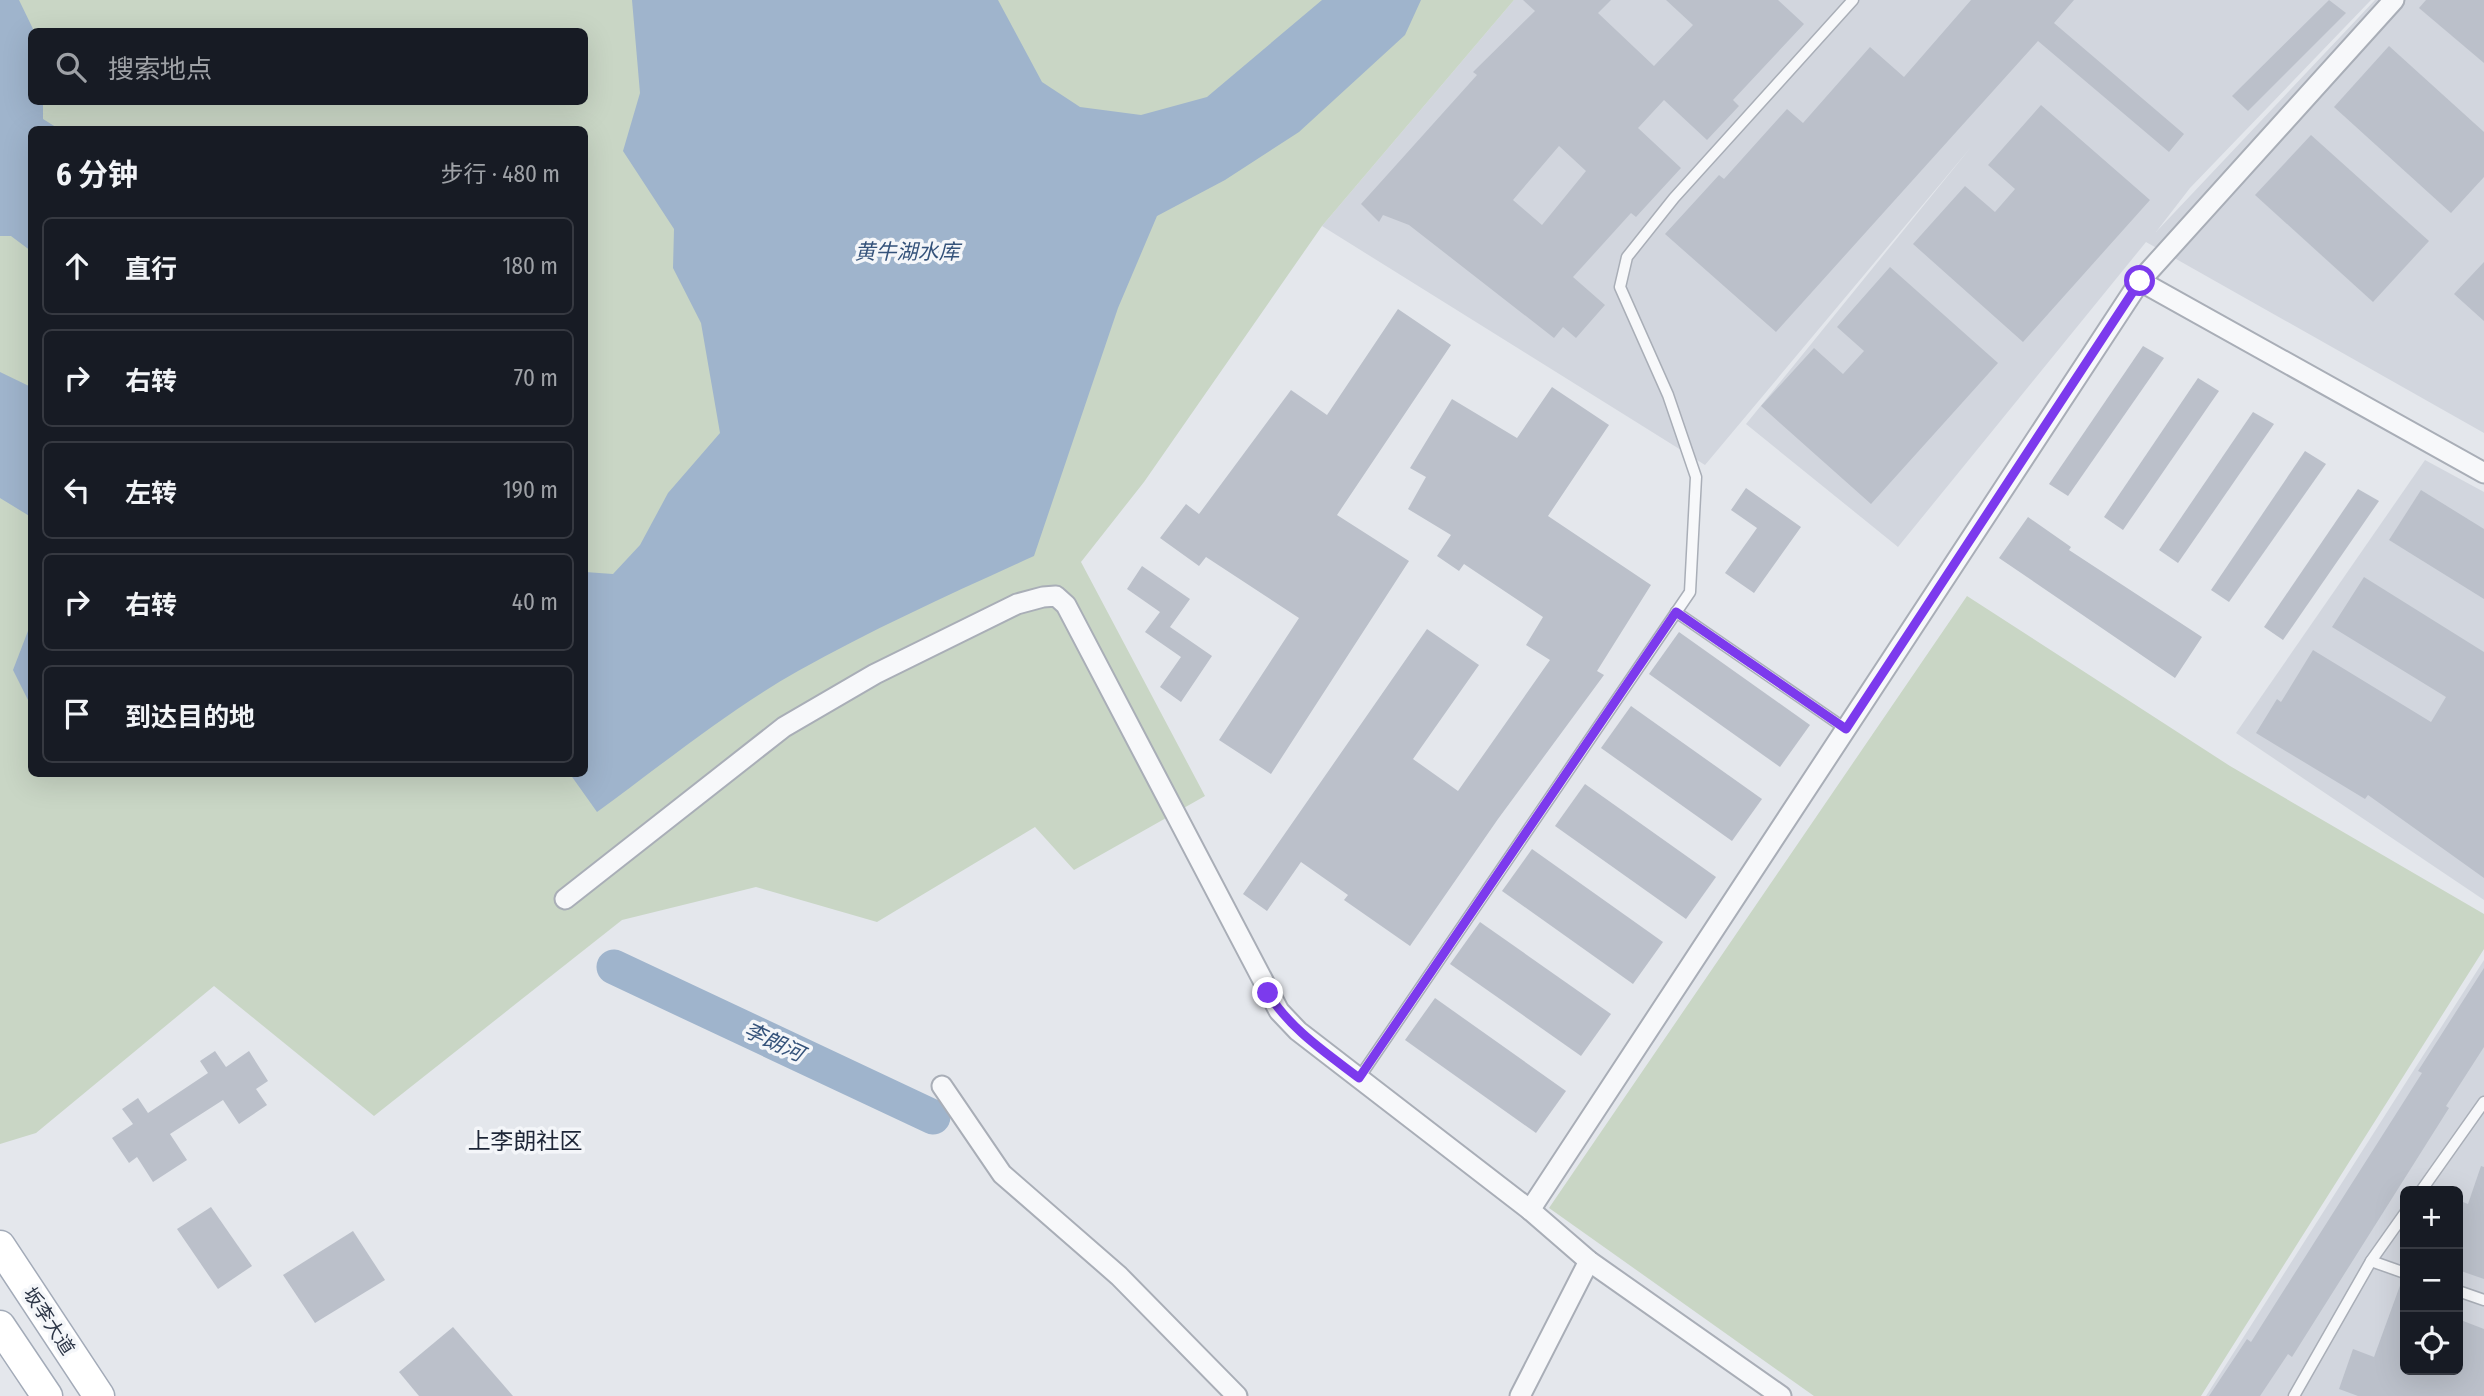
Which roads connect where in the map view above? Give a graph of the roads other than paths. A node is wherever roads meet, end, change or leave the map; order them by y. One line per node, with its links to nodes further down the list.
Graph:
1 (1853, 0): 5 (lane)
2 (2394, 0): 3 (street)
3 (2140, 281): 4 (street); 6 (street)
4 (2484, 473)
5 (1676, 612): 6 (lane); 8 (lane)
6 (1846, 729): 12 (street)
7 (565, 898): 8 (street)
8 (1359, 1078): 12 (street)
9 (942, 1086): 23 (street)
10 (2484, 1102): 11 (lane)
11 (2425, 1186)
12 (1530, 1210): 15 (street)
13 (2400, 1220): 16 (lane)
14 (0, 1246): 22 (main road, 坂李大道)
15 (1589, 1261): 24 (street); 25 (street)
16 (2371, 1261): 17 (lane); 26 (lane)
17 (2400, 1271)
18 (2463, 1293): 19 (lane)
19 (2484, 1300)
20 (0, 1326): 21 (main road)
21 (47, 1396)
22 (99, 1396)
23 (1237, 1396)
24 (1520, 1396)
25 (1782, 1396)
26 (2294, 1396)

